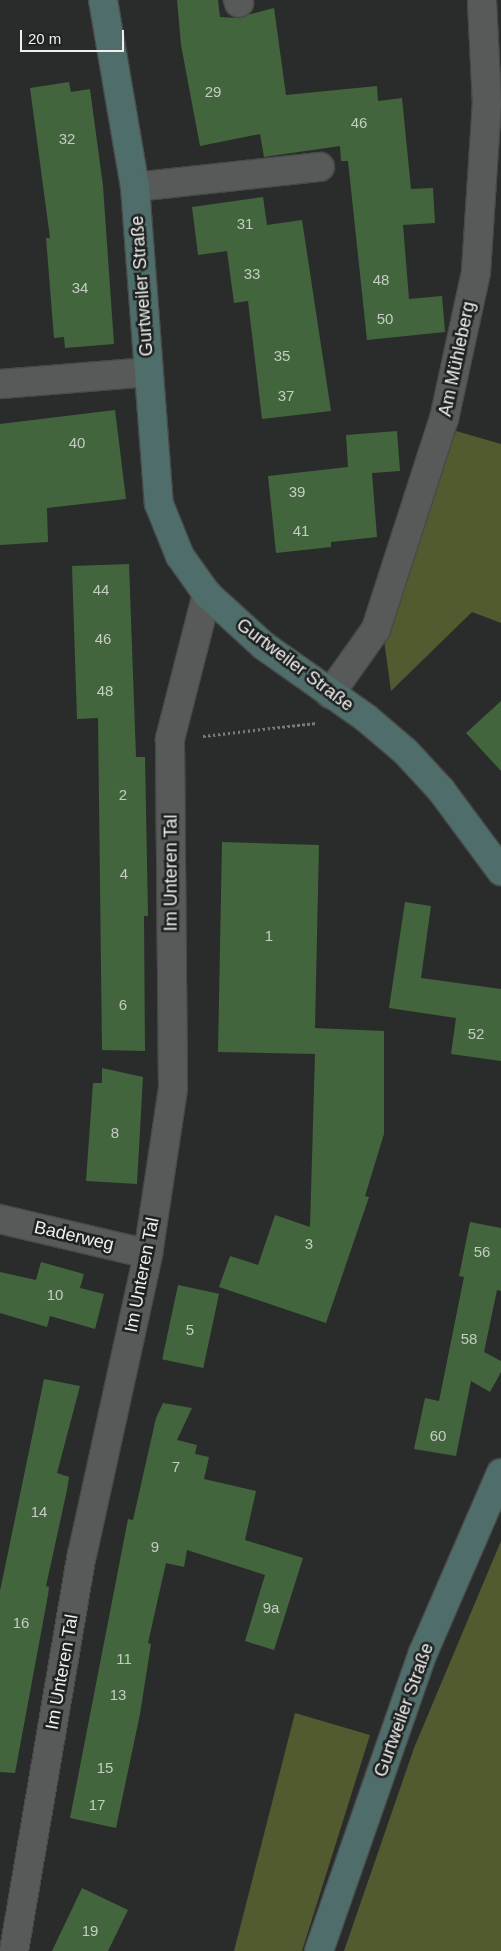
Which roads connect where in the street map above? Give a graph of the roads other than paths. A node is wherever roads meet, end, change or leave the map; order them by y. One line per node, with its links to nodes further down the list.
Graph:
1 (103, 0): 4 (main road, Gurtweiler Straße)
2 (482, 0): 8 (street, Am Mühleberg)
3 (320, 167): 4 (street)
4 (135, 187): 5 (main road, Gurtweiler Straße)
5 (148, 372): 6 (street); 7 (main road, Gurtweiler Straße)
6 (0, 384)
7 (207, 594): 8 (main road, Gurtweiler Straße); 11 (street, Im Unteren Tal)
8 (330, 694): 9 (main road, Gurtweiler Straße)
9 (501, 871)
10 (0, 1219): 11 (street, Baderweg)
11 (148, 1254): 13 (street, Im Unteren Tal)
12 (501, 1473): 14 (main road, Gurtweiler Straße)
13 (14, 1951)
14 (319, 1951)

